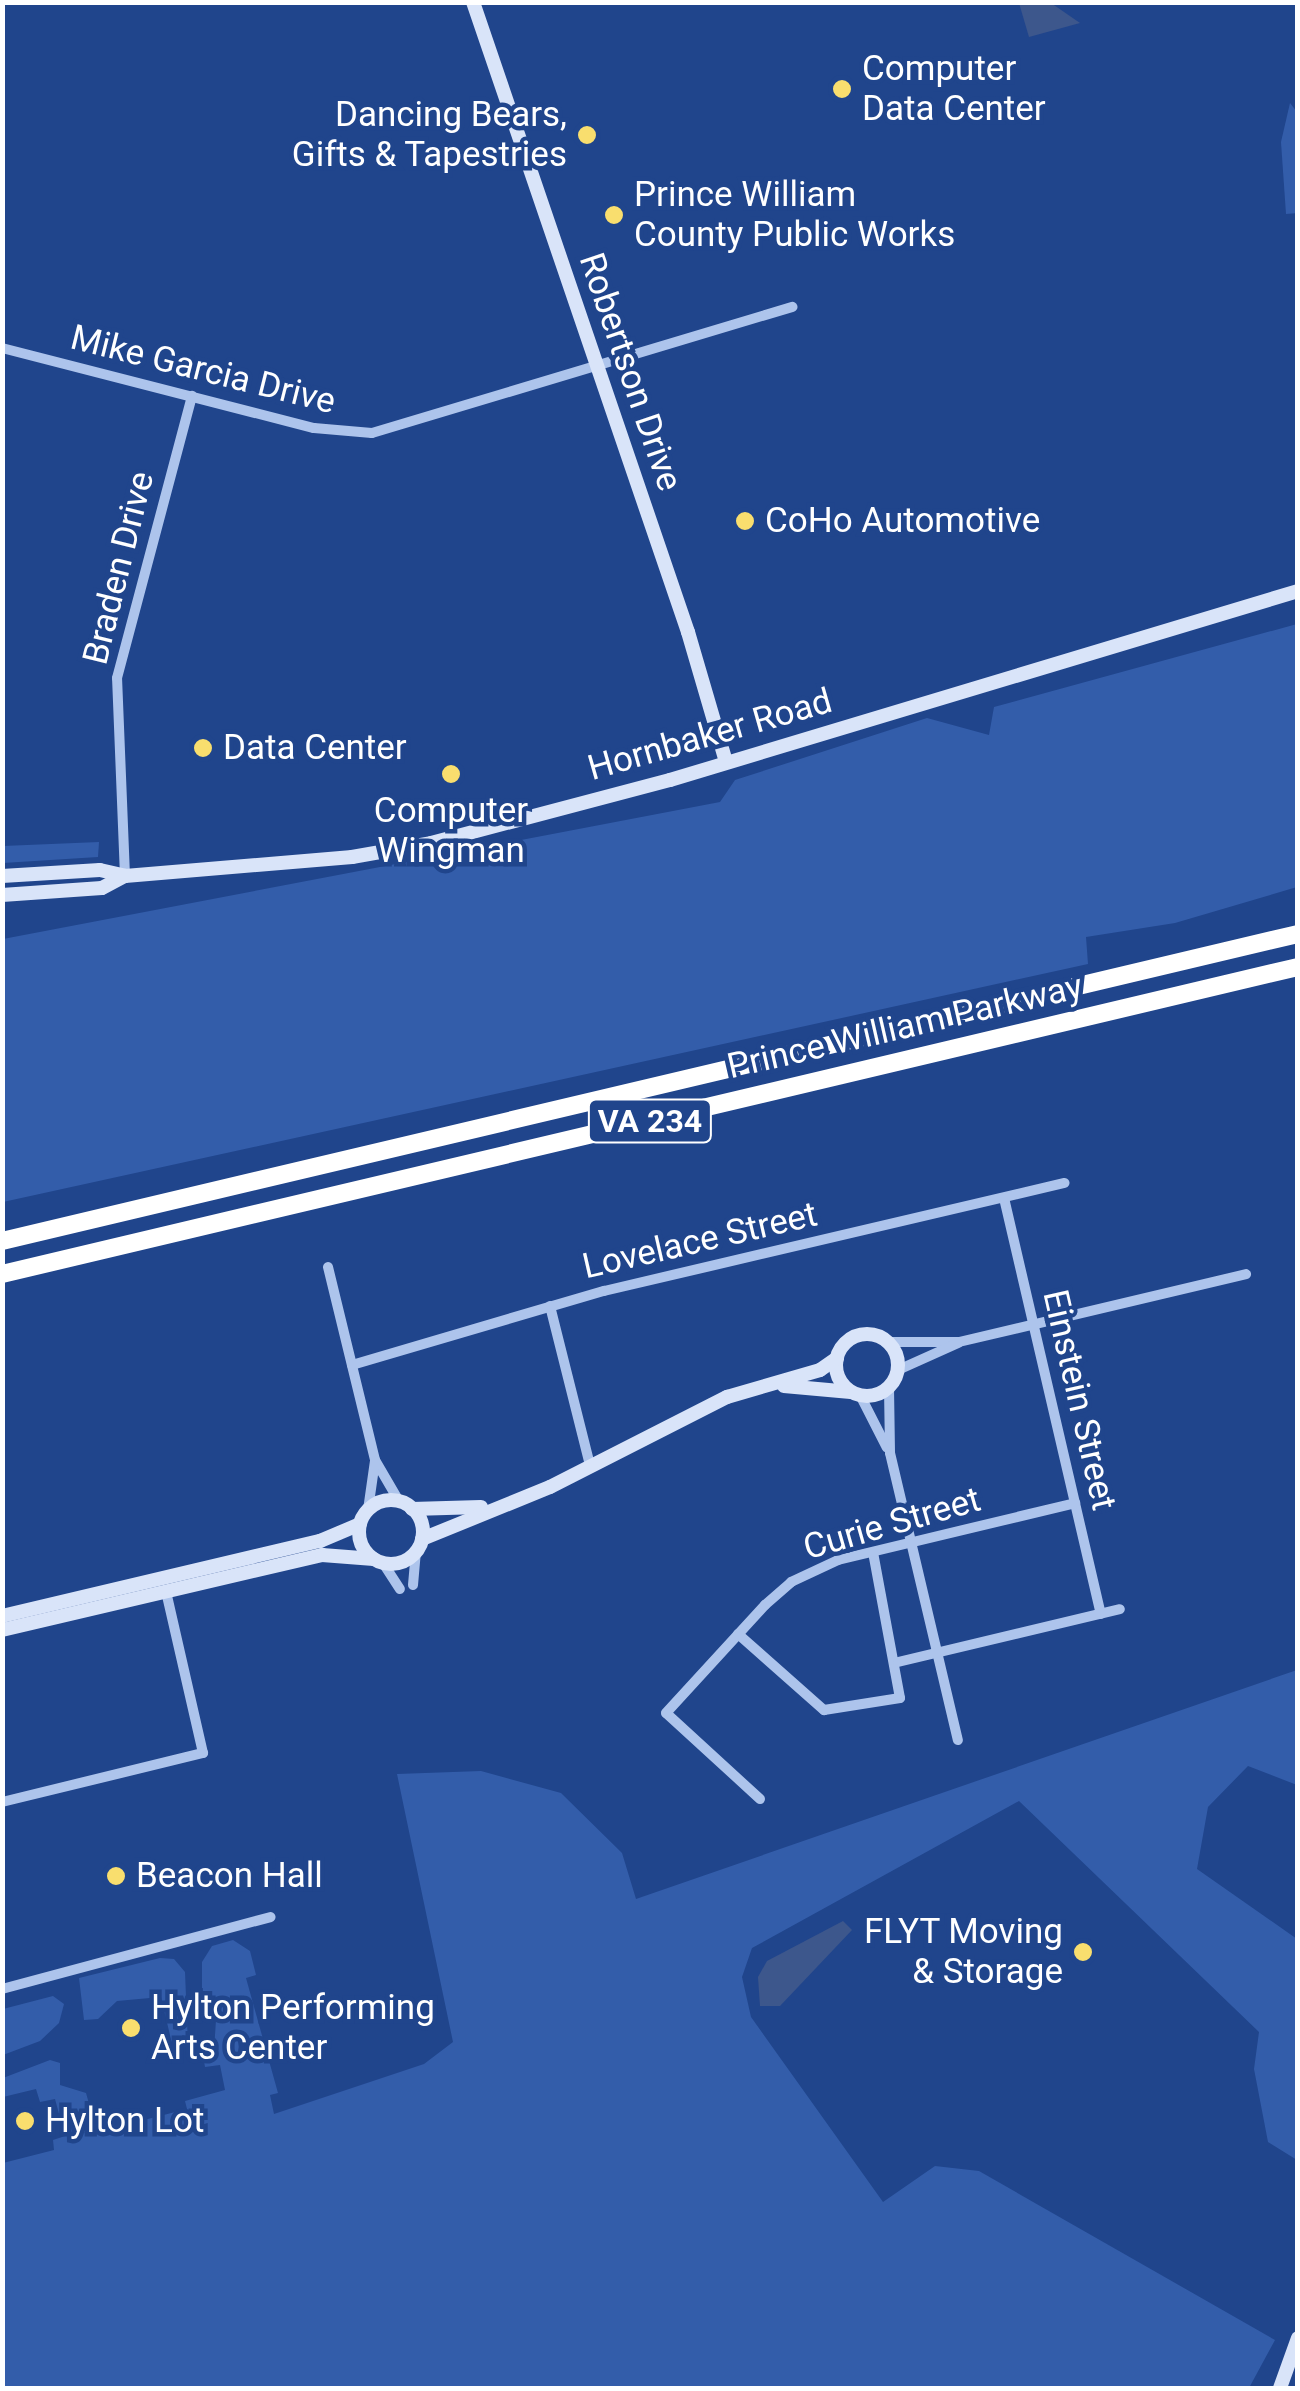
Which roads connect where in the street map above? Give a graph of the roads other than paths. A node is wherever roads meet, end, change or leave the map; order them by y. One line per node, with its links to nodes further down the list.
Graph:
1 (473, 2): 4 (street, Robertson Drive)
2 (793, 307): 4 (street, Mike Garcia Drive)
3 (2, 348): 5 (street, Mike Garcia Drive)
4 (596, 370): 5 (street, Mike Garcia Drive); 7 (street, Robertson Drive)
5 (192, 396): 9 (street, Braden Drive)
6 (1298, 592): 7 (street, Hornbaker Road)
7 (726, 762): 9 (street, Hornbaker Road)
8 (2, 876): 9 (street, Hornbaker Road)
9 (126, 876): 10 (street, Hornbaker Road)
10 (2, 894)
11 (1298, 934): 15 (highway, Prince William Parkway / VA 234)
12 (1298, 966): 17 (highway, Prince William Parkway / VA 234)
13 (1066, 1183): 14 (street, Lovelace Street)
14 (1004, 1198): 19 (street, Lovelace Street); 20 (street, Einstein Street)
15 (2, 1241)
16 (328, 1267): 24 (street)
17 (2, 1274)
18 (1246, 1274): 20 (street)
19 (550, 1306): 24 (street, Lovelace Street); 31 (street)
20 (1034, 1324): 22 (street); 32 (street, Einstein Street)
21 (889, 1342): 22 (street); 23 (street); 25 (street)
22 (958, 1342): 25 (street)
23 (837, 1358): 26 (street); 28 (street)
24 (352, 1364): 30 (street)
25 (898, 1370): 27 (street)
26 (768, 1385): 28 (street); 31 (street)
27 (889, 1388): 28 (street); 29 (street)
28 (856, 1393): 29 (street)
29 (890, 1453): 36 (street)
30 (375, 1460): 33 (street); 35 (street)
31 (590, 1465): 34 (street)
32 (1075, 1503): 36 (street, Curie Street); 44 (street, Einstein Street)
33 (406, 1505): 34 (street); 35 (street); 37 (street)
34 (487, 1507): 37 (street)
35 (364, 1517): 39 (street); 45 (street)
36 (912, 1544): 38 (street, Curie Street); 48 (street)
37 (419, 1545): 39 (street); 40 (street)
38 (873, 1552): 47 (street, Curie Street); 49 (street)
39 (379, 1561): 41 (street); 42 (street)
40 (412, 1585)
41 (400, 1590)
42 (166, 1591): 46 (street); 52 (street)
43 (1120, 1609): 44 (street)
44 (1101, 1614): 48 (street)
45 (2, 1616)
46 (2, 1630)
47 (738, 1634): 49 (street); 51 (street, Curie Street)
48 (937, 1653): 49 (street); 50 (street)
49 (898, 1662)
50 (958, 1740)
51 (760, 1799)
52 (2, 1802)
53 (271, 1917): 54 (street)
54 (2, 1989)
55 (1298, 2338): 56 (street)
56 (1280, 2388)

